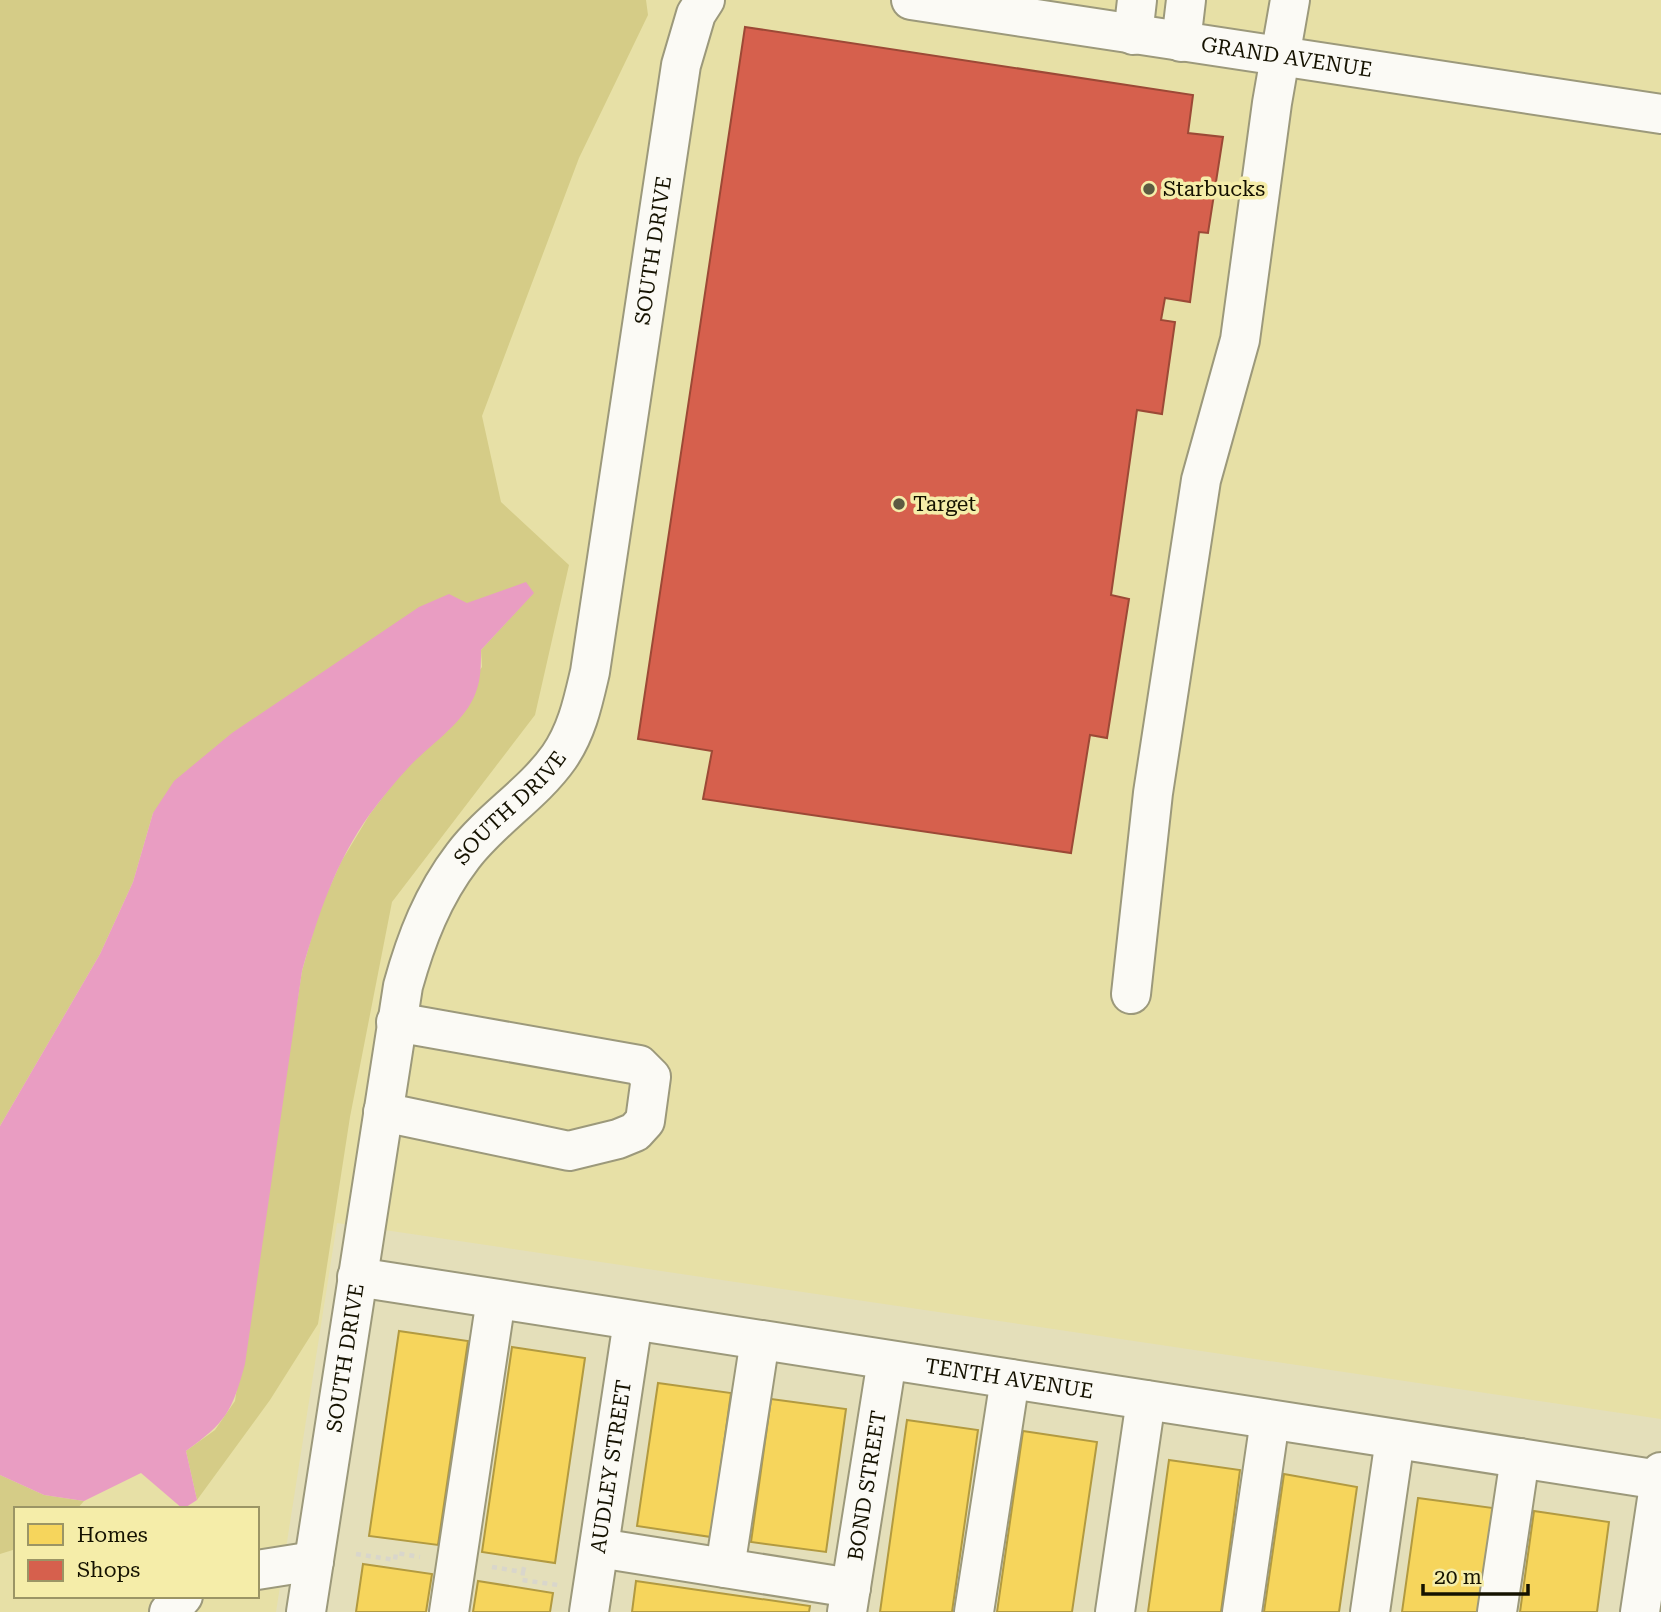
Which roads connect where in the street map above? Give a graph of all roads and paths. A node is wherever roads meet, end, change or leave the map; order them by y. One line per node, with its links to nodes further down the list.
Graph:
1 (705, 0): 12 (street, SOUTH DRIVE)
2 (1186, 0): 8 (street)
3 (1290, 0): 9 (street)
4 (918, 1): 5 (street, GRAND AVENUE)
5 (1022, 9): 6 (street, GRAND AVENUE)
6 (1077, 13): 7 (street, GRAND AVENUE)
7 (1135, 17): 8 (street, GRAND AVENUE)
8 (1181, 42): 9 (street, GRAND AVENUE)
9 (1280, 57): 10 (street, GRAND AVENUE); 11 (street)
10 (1661, 114)
11 (1131, 994)
12 (396, 1022): 13 (street, SOUTH DRIVE); 13 (street)
13 (383, 1112): 14 (street, SOUTH DRIVE)
14 (357, 1277): 15 (street, TENTH AVENUE); 28 (street, SOUTH DRIVE)
15 (496, 1299): 16 (street, TENTH AVENUE); 39 (street)
16 (632, 1321): 17 (street, TENTH AVENUE); 25 (street, AUDLEY STREET)
17 (760, 1340): 18 (street, TENTH AVENUE); 31 (street)
18 (887, 1360): 19 (street, TENTH AVENUE); 36 (street, BOND STREET)
19 (1010, 1379): 20 (street, TENTH AVENUE); 41 (street)
20 (1146, 1400): 21 (street, TENTH AVENUE); 42 (street)
21 (1270, 1420): 22 (street, TENTH AVENUE); 43 (street)
22 (1395, 1439): 23 (street, TENTH AVENUE); 44 (street)
23 (1520, 1458): 24 (street, TENTH AVENUE); 45 (street)
24 (1660, 1476): 46 (street)
25 (599, 1548): 31 (street); 40 (street, AUDLEY STREET)
26 (356, 1554): 27 (path)
27 (430, 1558)
28 (314, 1561): 32 (street); 38 (street, SOUTH DRIVE)
29 (525, 1564): 33 (path)
30 (489, 1567): 33 (path)
31 (725, 1568): 36 (street)
32 (259, 1570)
33 (523, 1572): 34 (path)
34 (559, 1586)
35 (181, 1598): 37 (street)
36 (849, 1600)
37 (169, 1612)
38 (306, 1612)
39 (449, 1612)
40 (590, 1612)
41 (974, 1612)
42 (1115, 1612)
43 (1242, 1612)
44 (1370, 1612)
45 (1497, 1612)
46 (1640, 1612)

